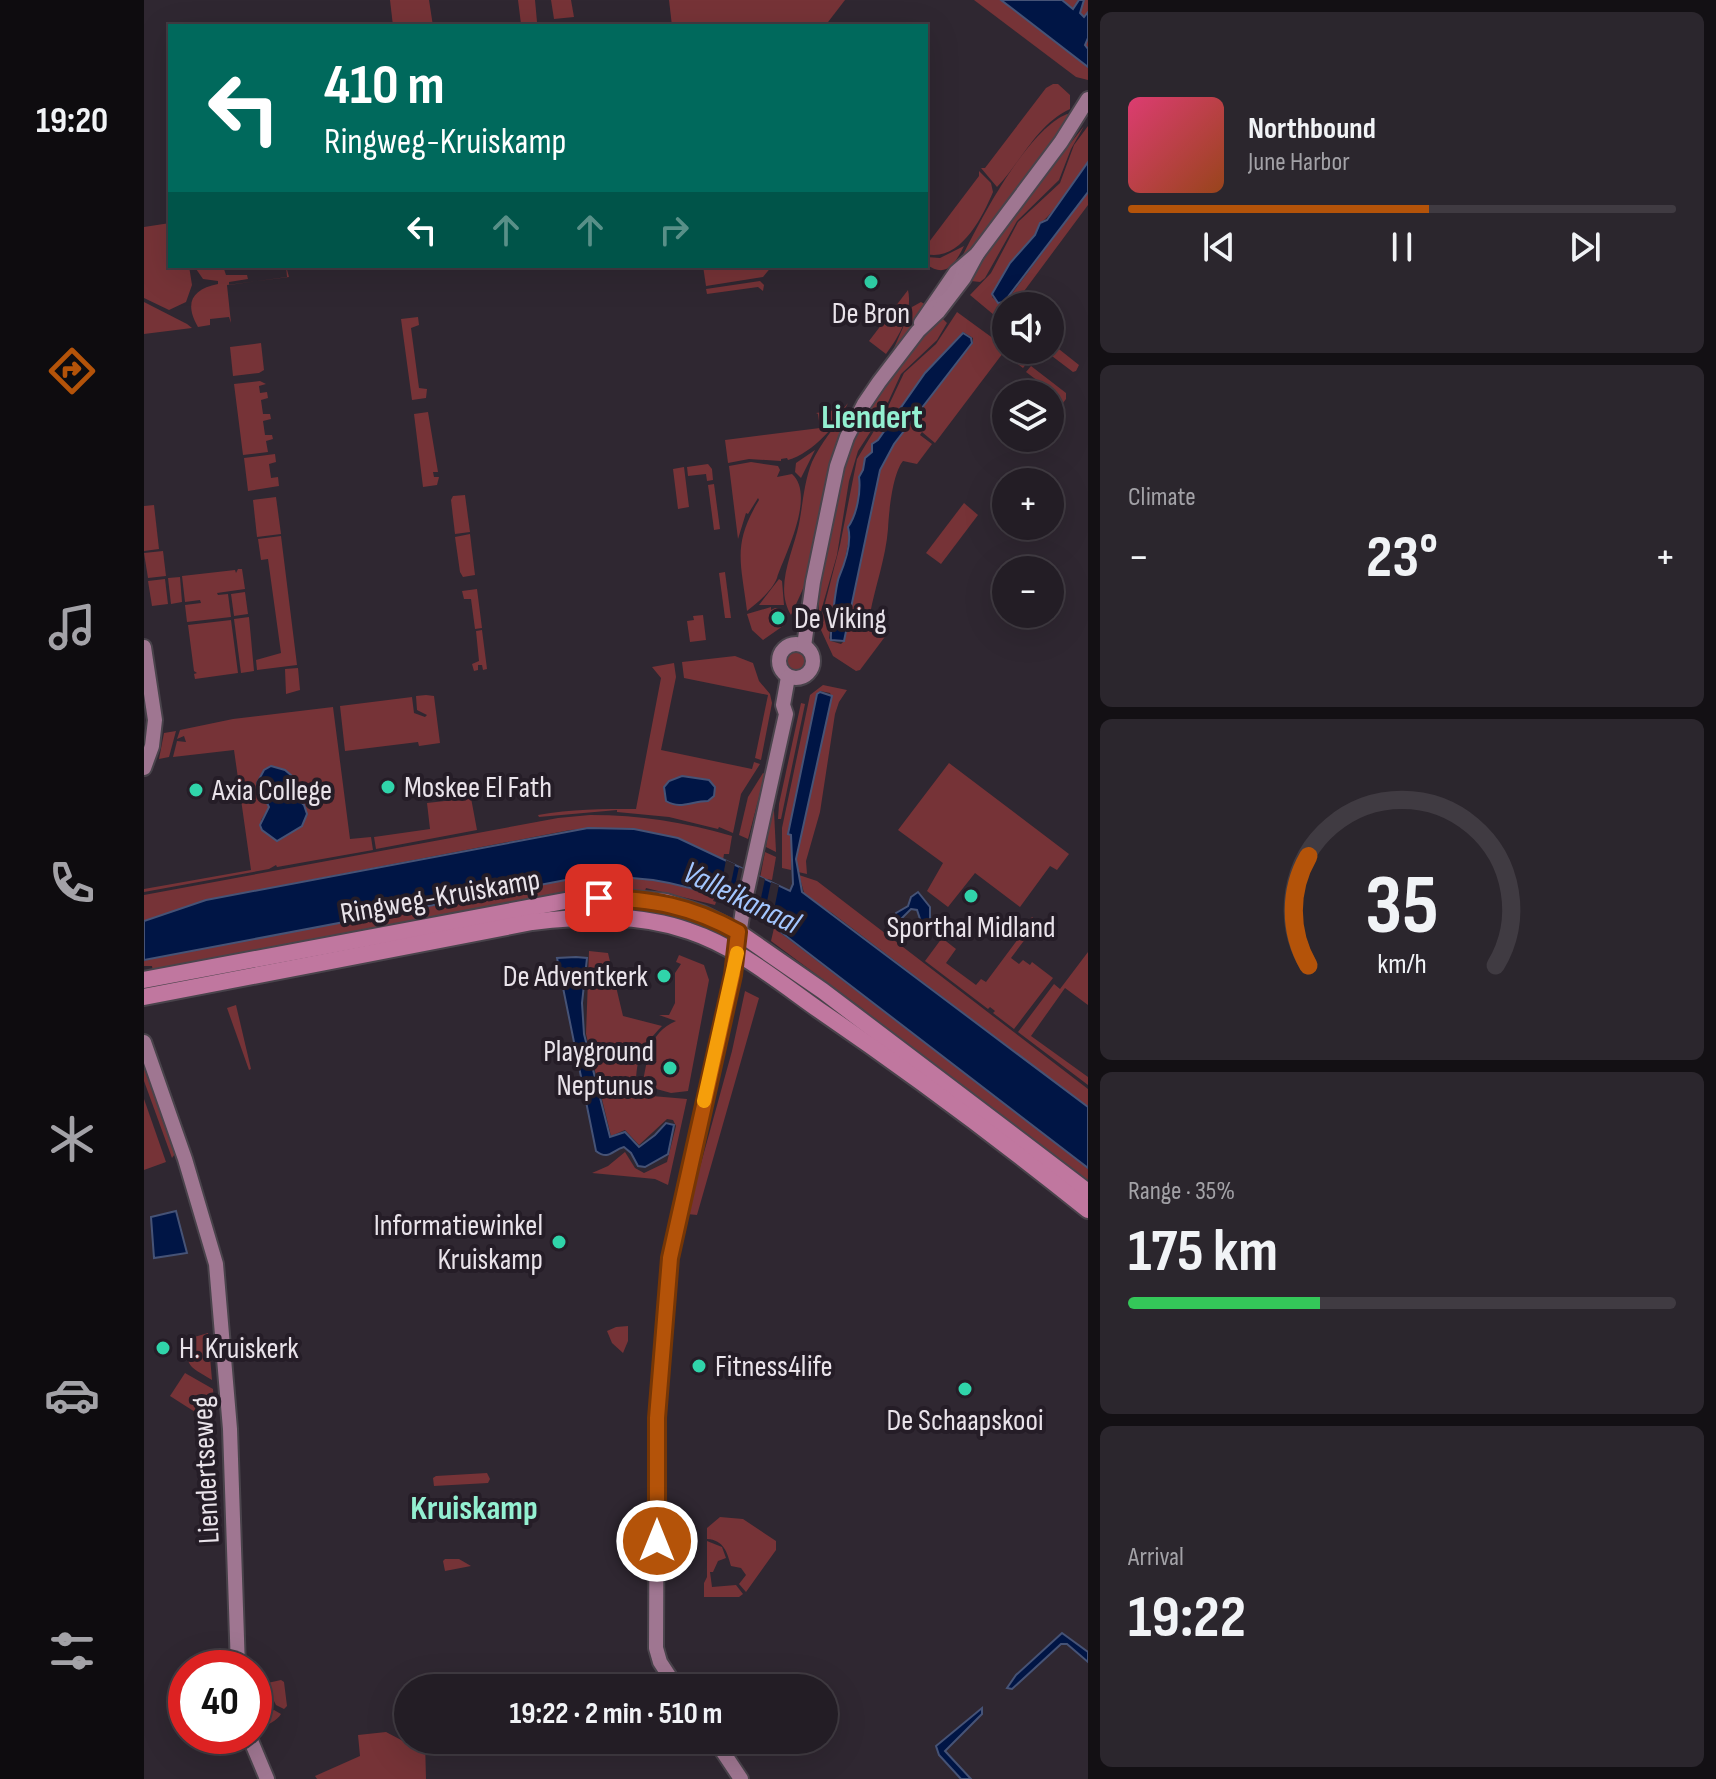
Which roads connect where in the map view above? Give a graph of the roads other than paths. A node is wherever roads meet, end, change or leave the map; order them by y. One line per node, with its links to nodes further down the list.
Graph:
1 (1088, 99): 3 (street)
2 (1088, 113): 3 (street)
3 (1061, 142): 4 (street)
4 (799, 645): 6 (street); 6 (street)
5 (144, 647): 7 (street)
6 (792, 678): 8 (street)
7 (145, 764)
8 (738, 932): 9 (street); 10 (main road, Ringweg-Kruiskamp); 13 (main road, Ringweg-Kruiskamp)
9 (737, 954): 11 (main road, Ringweg-Kruiskamp); 14 (main road, Ringweg-Kruiskamp); 16 (street)
10 (144, 980)
11 (144, 997)
12 (144, 1042): 15 (street, Liendertseweg)
13 (1088, 1192)
14 (1088, 1210)
15 (237, 1650)
16 (668, 1674)
17 (257, 1754): 19 (street)
18 (724, 1754): 20 (street)
19 (267, 1779)
20 (741, 1779)

